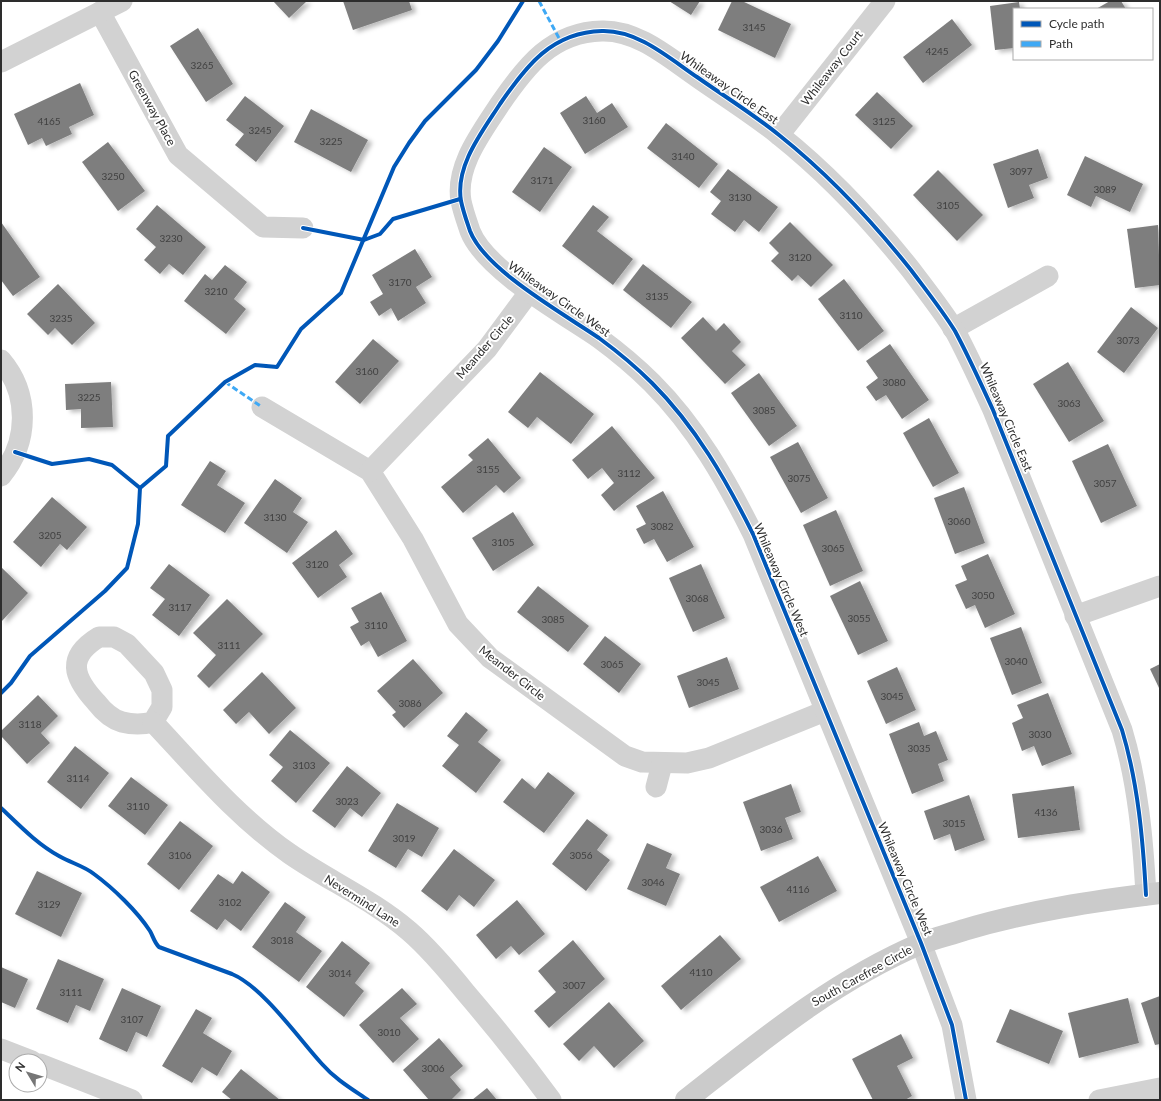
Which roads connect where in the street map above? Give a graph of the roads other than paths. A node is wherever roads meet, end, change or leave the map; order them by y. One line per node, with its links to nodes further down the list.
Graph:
1 (122, 1): 3 (street)
2 (886, 1): 6 (street, Whileaway Court)
3 (100, 12): 4 (street); 7 (street, Greenway Place)
4 (1, 62)
5 (507, 94): 6 (street, Whileaway Circle East); 9 (street, Whileaway Circle West)
6 (779, 135): 10 (street, Whileaway Circle East)
7 (303, 228)
8 (1048, 276): 10 (street)
9 (530, 291): 13 (street, Meander Circle); 17 (street, Whileaway Circle West)
10 (953, 329): 16 (street, Whileaway Circle East)
11 (1, 360): 14 (street)
12 (262, 407): 13 (street, Meander Circle)
13 (370, 471): 19 (street, Meander Circle)
14 (1, 476)
15 (1160, 586): 16 (street)
16 (1075, 616): 21 (street, Whileaway Circle East)
17 (825, 712): 19 (street, Meander Circle); 22 (street, Whileaway Circle West)
18 (153, 722): 18 (street); 28 (street, Nevermind Lane)
19 (662, 764): 20 (street)
20 (656, 787)
21 (1153, 894): 22 (main road, South Carefree Circle)
22 (921, 943): 29 (main road, South Carefree Circle); 30 (street, Whileaway Circle West)
23 (1, 1049): 24 (street)
24 (11, 1053)
25 (48, 1067): 27 (street)
26 (1160, 1088): 31 (street)
27 (132, 1100)
28 (551, 1100)
29 (686, 1100)
30 (966, 1100)
31 (1099, 1100)

